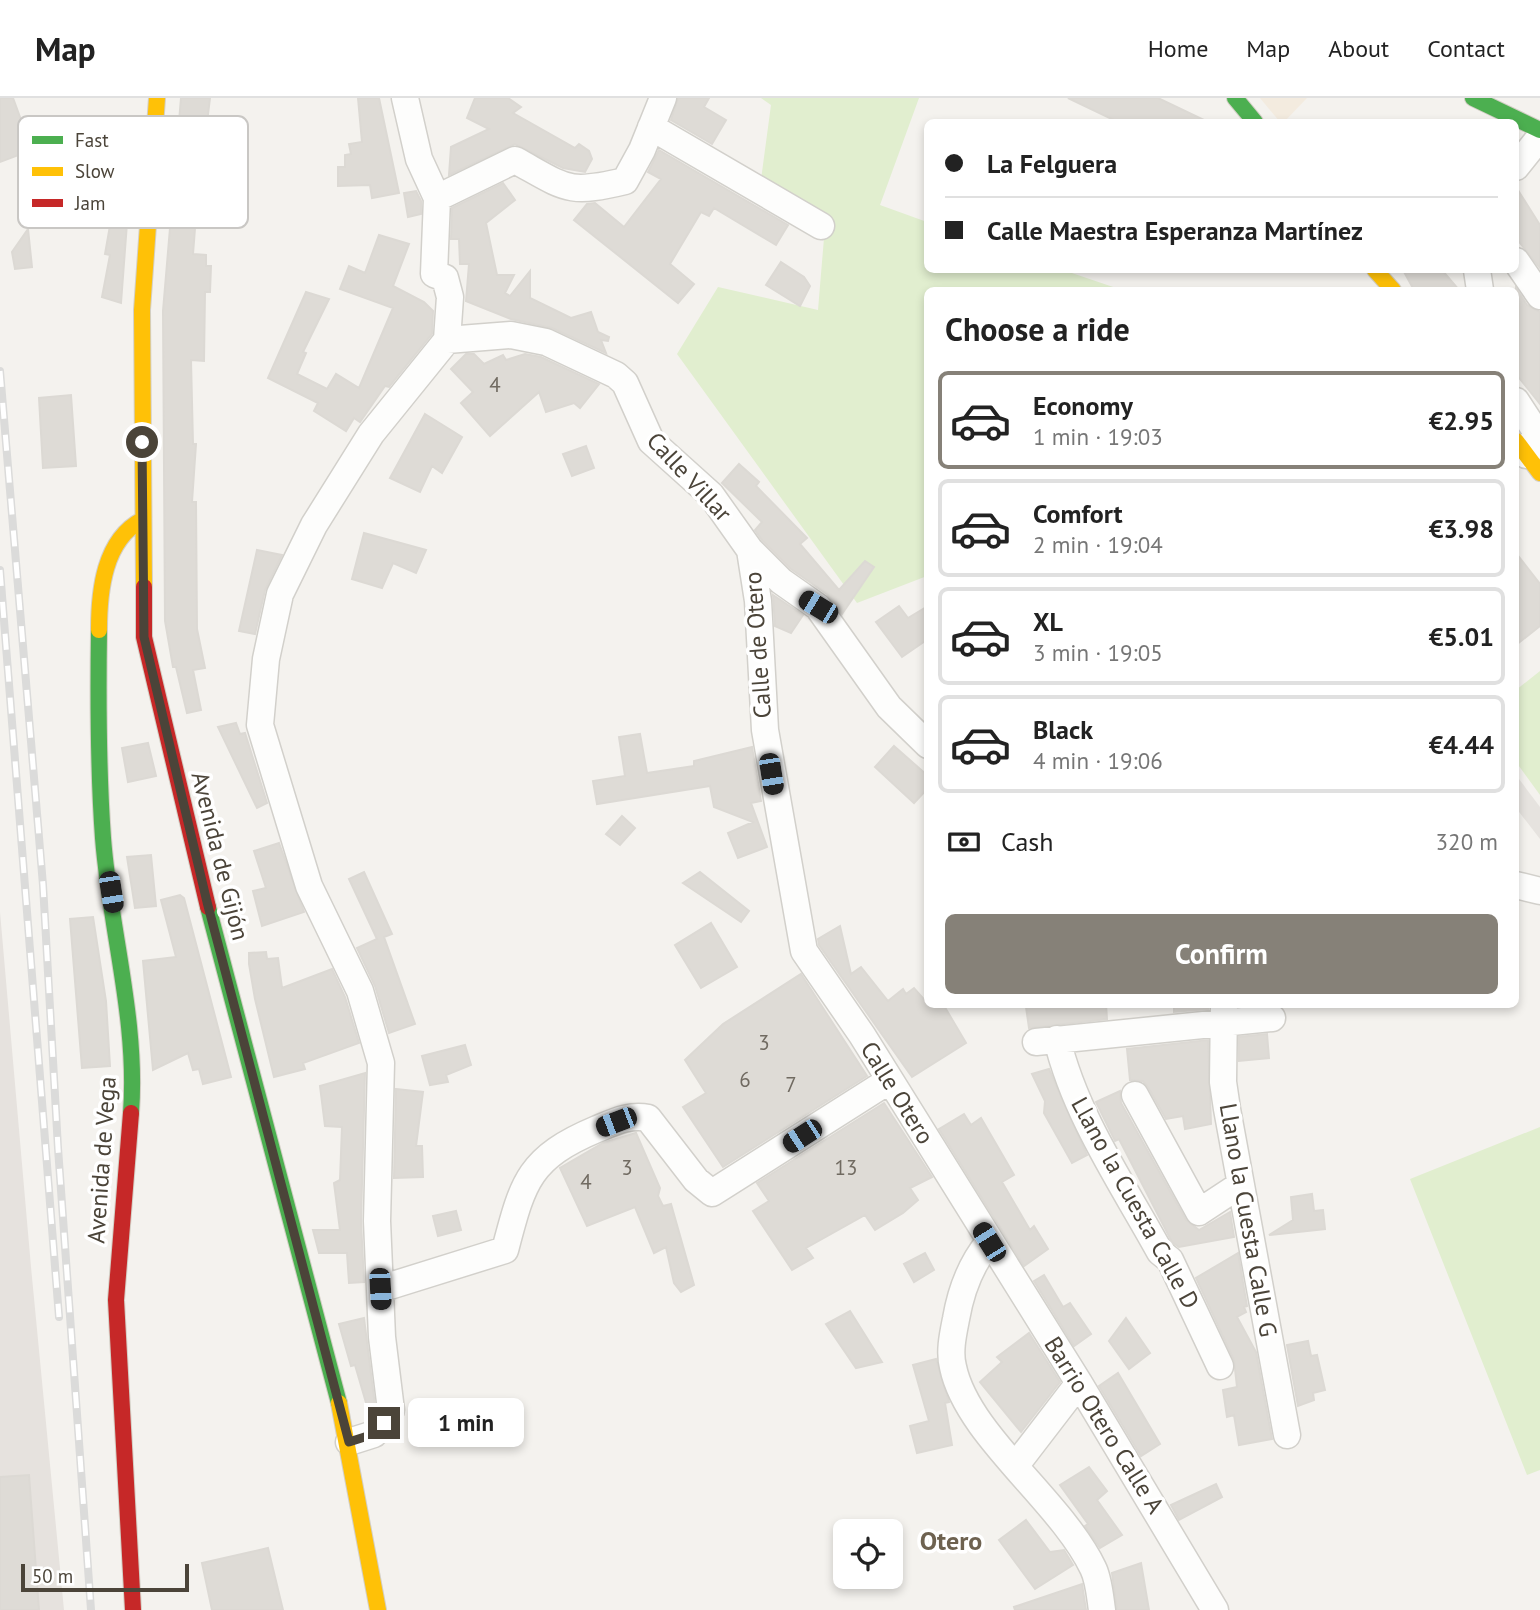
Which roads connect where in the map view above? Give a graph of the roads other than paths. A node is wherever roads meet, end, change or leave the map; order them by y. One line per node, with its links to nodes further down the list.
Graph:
1 (157, 98): 6 (street, Avenida de Gijón)
2 (405, 98): 14 (street)
3 (663, 98): 10 (street)
4 (1236, 98): 7 (street)
5 (1473, 98): 8 (street)
6 (156, 116)
7 (1253, 119)
8 (1517, 119)
9 (1519, 120): 11 (street)
10 (651, 127): 14 (street); 15 (street)
11 (1540, 130)
12 (1540, 137): 13 (street)
13 (1519, 163)
14 (437, 198): 21 (street)
15 (821, 226)
16 (148, 228): 24 (street, Avenida de Gijón)
17 (1519, 265): 20 (street)
18 (1378, 273): 19 (street)
19 (1390, 287)
20 (1540, 296)
21 (447, 340): 25 (street, Calle Villar); 37 (street)
22 (1519, 406): 23 (street)
23 (1527, 457)
24 (142, 520): 41 (street, Avenida de Gijón); 43 (street, Avenida de Vega)
25 (750, 550): 26 (street, Calle Villar); 29 (street, Calle de Otero)
26 (924, 741)
27 (1519, 886): 28 (street)
28 (1540, 891)
29 (803, 948): 33 (street, Calle Otero)
30 (1225, 1014): 31 (street); 32 (street); 35 (street, Llano la Cuesta Calle G)
31 (1164, 1016): 38 (street, Llano la Cuesta Calle D)
32 (1272, 1018)
33 (890, 1080): 36 (street, Calle Otero); 37 (street)
34 (1135, 1095): 35 (street)
35 (1240, 1185): 40 (street, Llano la Cuesta Calle G)
36 (989, 1242): 39 (street, Barrio Otero Calle A); 42 (street)
37 (380, 1289): 41 (street)
38 (1220, 1366)
39 (1079, 1383): 42 (street); 46 (street, Barrio Otero Calle A)
40 (1287, 1434)
41 (349, 1442): 44 (street, Avenida de Gijón)
42 (1016, 1465): 45 (street)
43 (133, 1610)
44 (378, 1610)
45 (1102, 1610)
46 (1216, 1610)

